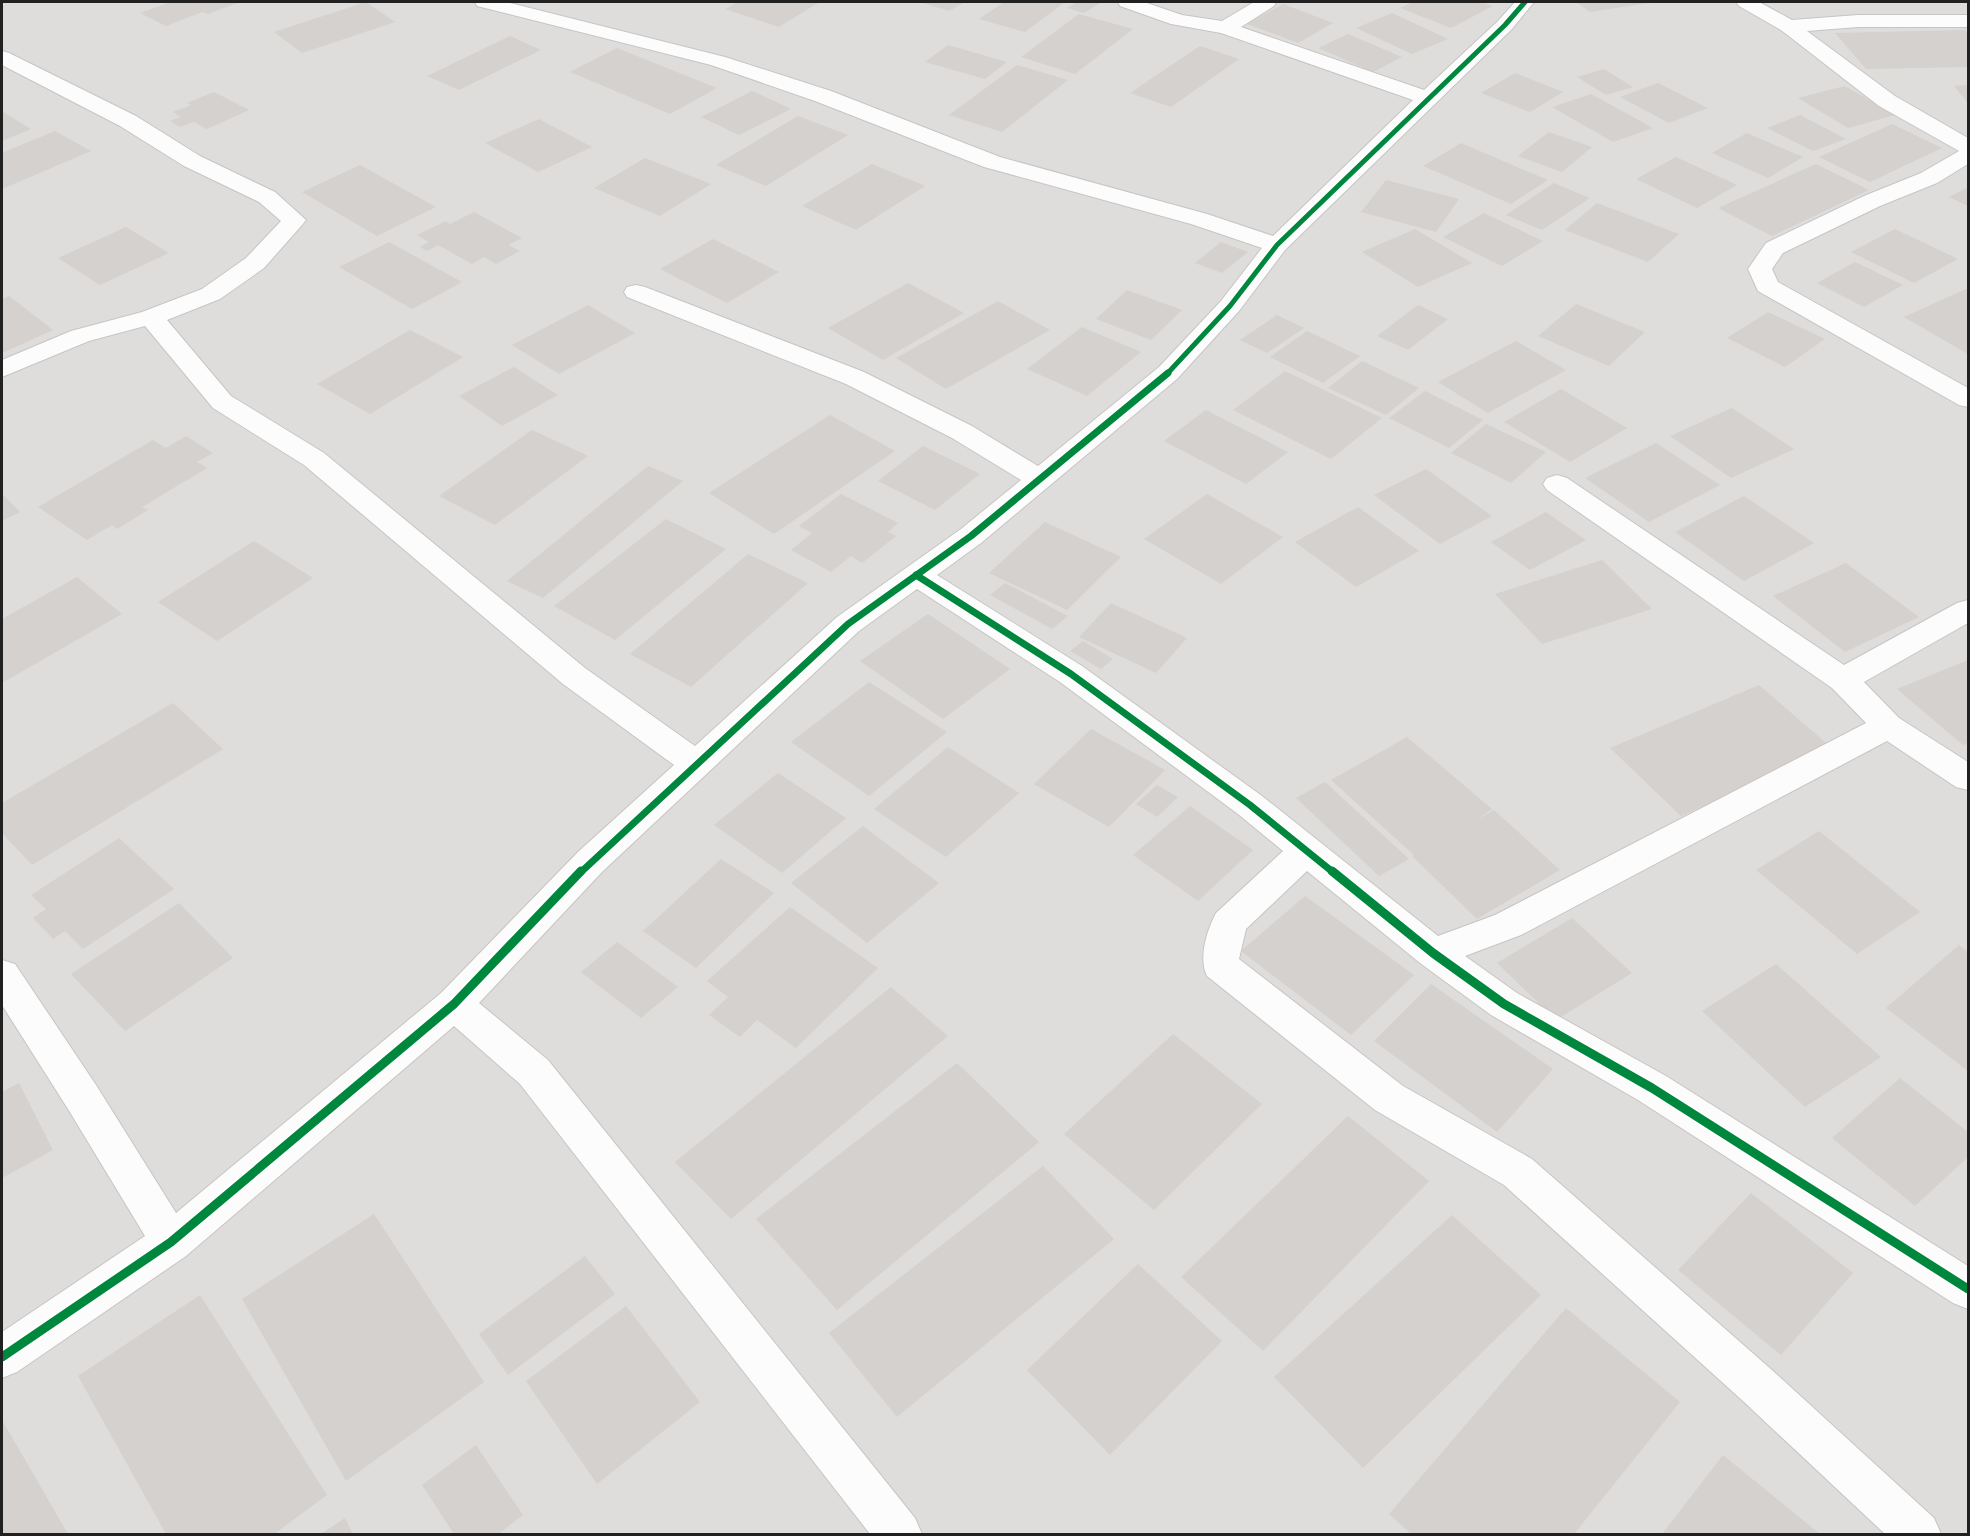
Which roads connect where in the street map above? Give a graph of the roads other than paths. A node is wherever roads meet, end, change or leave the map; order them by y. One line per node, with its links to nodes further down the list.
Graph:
1 (484, 2): 13 (street)
2 (1127, 2): 8 (street)
3 (1267, 2): 8 (street)
4 (1525, 2): 10 (street)
5 (1746, 2): 7 (street)
6 (1968, 21): 7 (street)
7 (1788, 26): 11 (street)
8 (1225, 28): 10 (street)
9 (2, 57): 15 (street)
10 (1427, 98): 13 (street)
11 (1968, 147)
12 (1968, 155): 17 (street)
13 (1277, 245): 18 (street)
14 (636, 292): 18 (street)
15 (151, 317): 16 (street); 24 (street)
16 (2, 369)
17 (1968, 399)
18 (1039, 479): 20 (street)
19 (1557, 484): 22 (street)
20 (916, 575): 24 (street); 26 (street)
21 (1968, 610): 22 (street)
22 (1843, 680): 23 (street)
23 (1888, 726): 25 (street); 27 (street)
24 (696, 764): 29 (street)
25 (1968, 778)
26 (1305, 852): 27 (street); 34 (street)
27 (1433, 953): 31 (street)
28 (2, 975): 30 (street)
29 (454, 1004): 30 (street); 33 (street)
30 (171, 1242): 32 (street)
31 (1968, 1289)
32 (2, 1357)
33 (898, 1534)
34 (1918, 1534)

